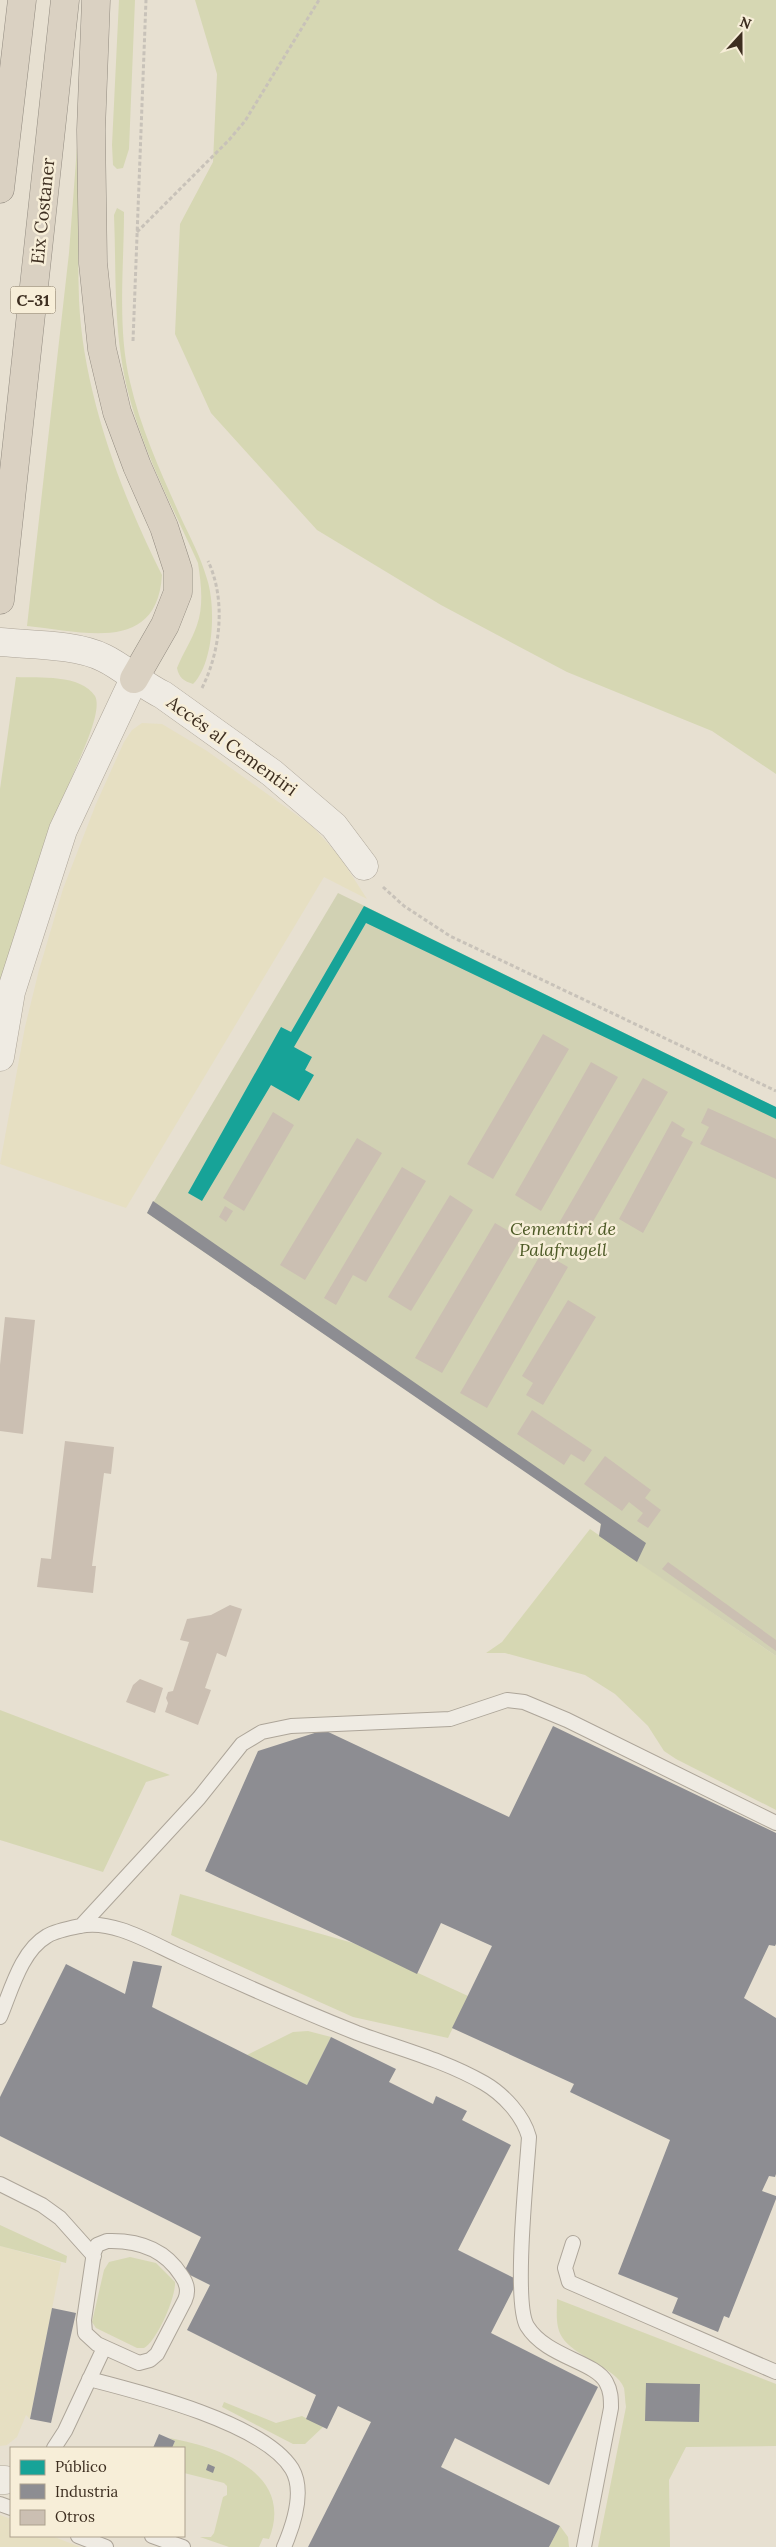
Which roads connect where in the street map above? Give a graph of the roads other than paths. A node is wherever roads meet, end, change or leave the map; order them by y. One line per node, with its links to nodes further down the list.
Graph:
1 (22, 0): 4 (highway)
2 (65, 0): 5 (highway, Eix Costaner / C-31)
3 (96, 0): 7 (highway)
4 (0, 189)
5 (0, 600)
6 (0, 642): 7 (street, Accés al Cementiri)
7 (134, 679): 8 (street, Accés al Cementiri); 9 (street)
8 (364, 866)
9 (0, 1057)
10 (776, 1823): 11 (lane)
11 (81, 1926): 12 (lane); 27 (lane)
12 (0, 2017)
13 (0, 2184): 15 (lane)
14 (573, 2243): 17 (lane)
15 (94, 2256): 16 (lane); 16 (lane)
16 (104, 2348): 18 (lane)
17 (776, 2372)
18 (89, 2379): 19 (lane); 26 (lane)
19 (55, 2447)
20 (5, 2484): 21 (lane)
21 (10, 2504)
22 (81, 2537): 24 (lane)
23 (155, 2537): 25 (lane)
24 (106, 2547)
25 (183, 2547)
26 (284, 2547)
27 (584, 2547)

